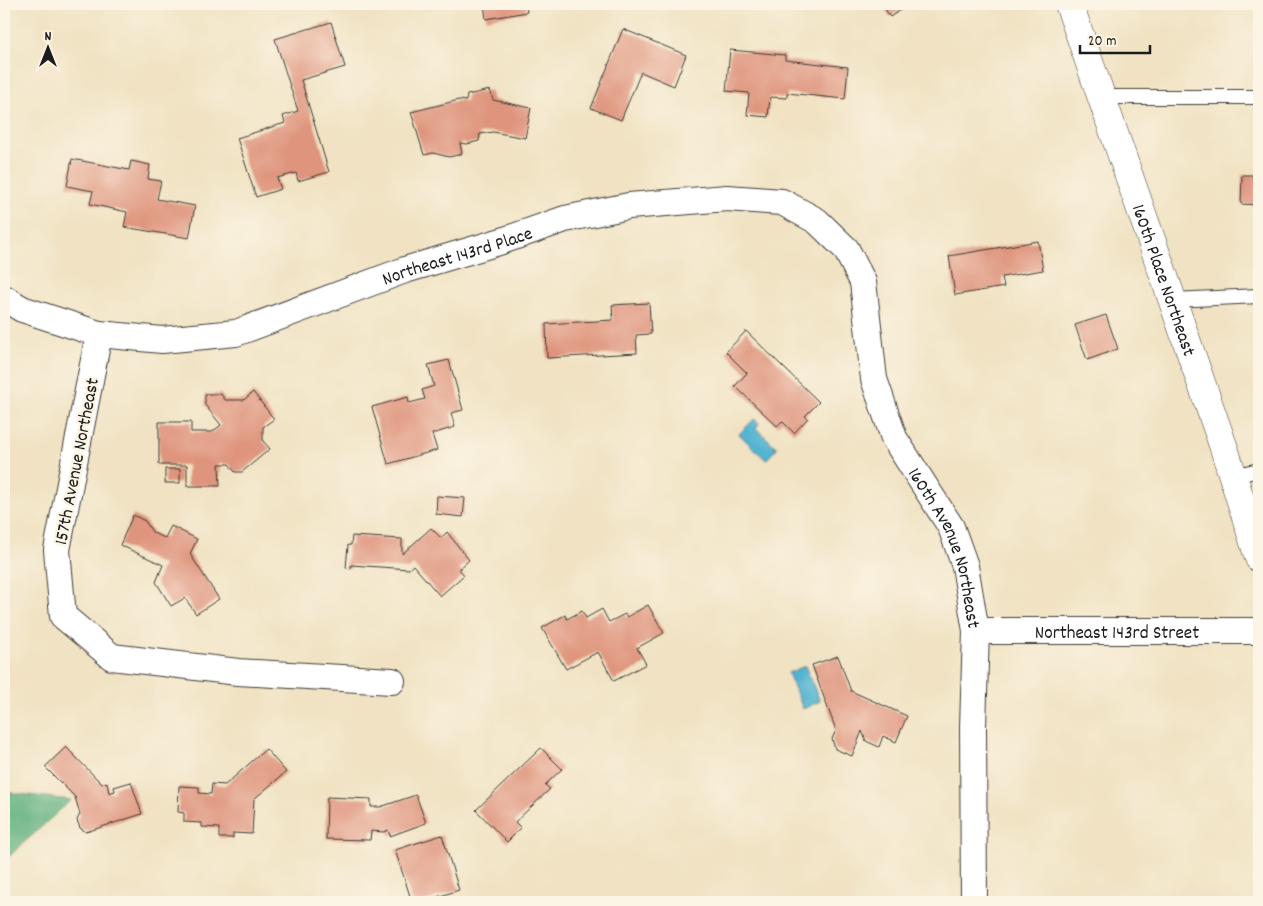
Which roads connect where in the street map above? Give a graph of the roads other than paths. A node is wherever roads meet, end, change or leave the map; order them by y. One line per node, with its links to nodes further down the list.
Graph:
1 (1069, 4): 2 (street, 160th Place Northeast)
2 (1102, 97): 3 (lane); 7 (street, 160th Place Northeast)
3 (1259, 97)
4 (817, 221): 8 (street, Northeast 143rd Place); 12 (street, 160th Avenue Northeast)
5 (1259, 296): 7 (lane)
6 (4, 298): 8 (street)
7 (1173, 300): 10 (street, 160th Place Northeast)
8 (99, 334): 14 (street, 157th Avenue Northeast)
9 (1259, 470): 10 (lane)
10 (1233, 476): 11 (street, 160th Place Northeast)
11 (1259, 558)
12 (976, 631): 13 (street, Northeast 143rd Street); 15 (street, 160th Avenue Northeast)
13 (1259, 631)
14 (392, 681)
15 (974, 902)

